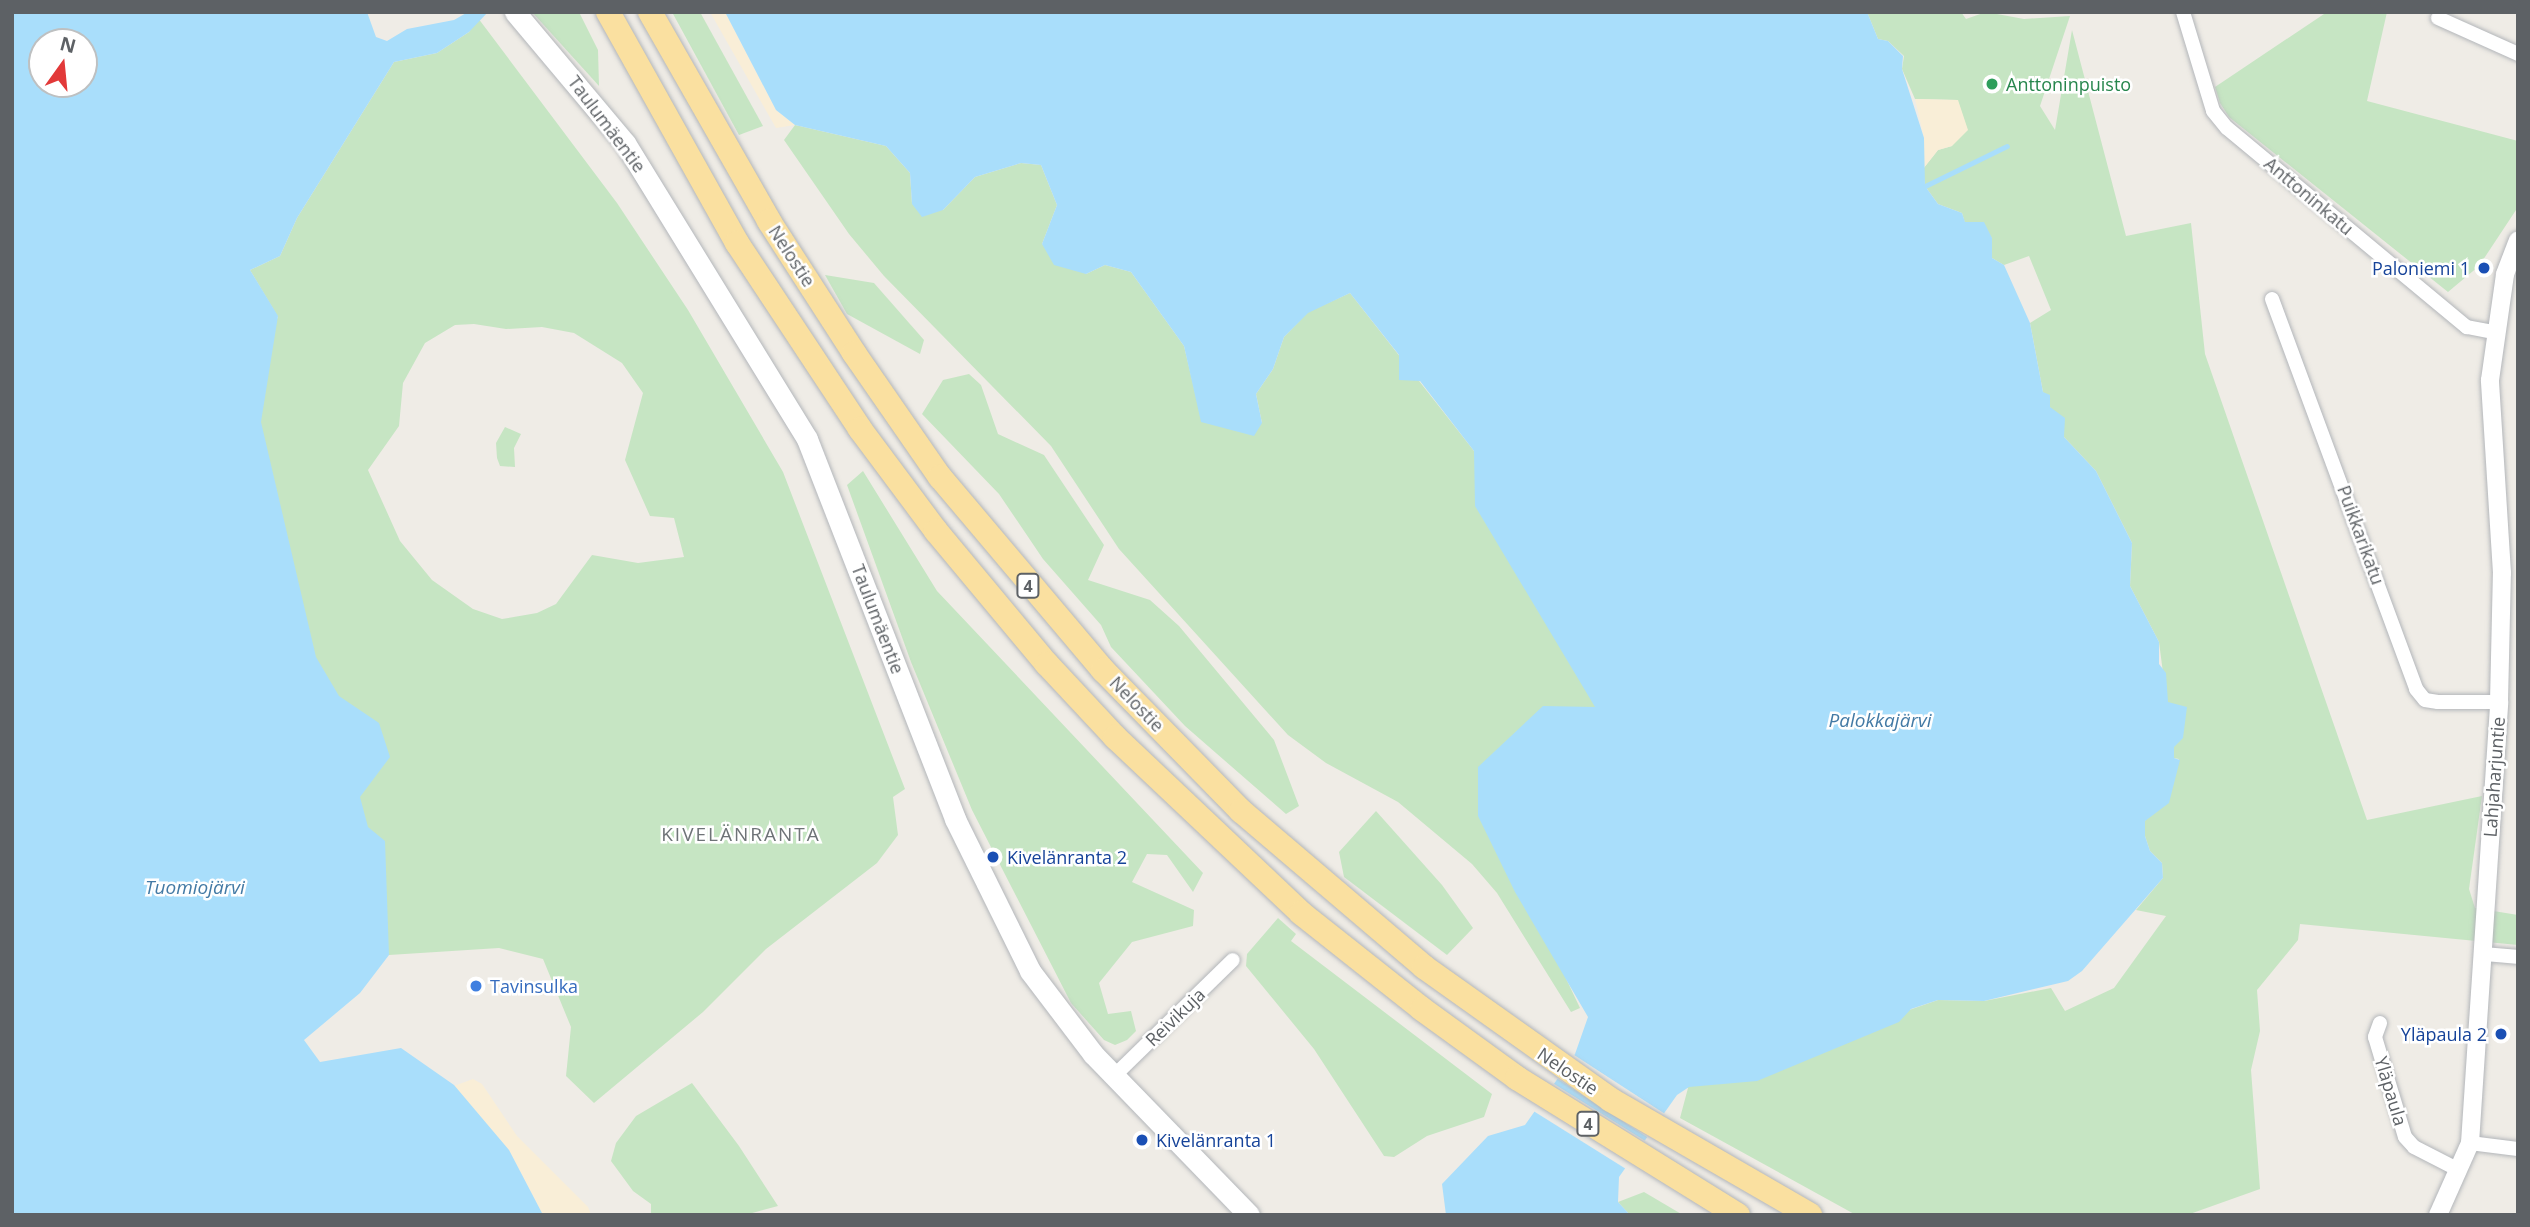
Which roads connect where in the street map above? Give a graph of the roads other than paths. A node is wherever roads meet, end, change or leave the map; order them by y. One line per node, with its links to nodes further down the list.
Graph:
1 (608, 12): 20 (highway, Nelostie / 4)
2 (650, 12): 21 (highway, Nelostie / 4)
3 (2183, 12): 9 (street, Anttoninkatu)
4 (518, 15): 15 (main road, Taulumäentie)
5 (2438, 18): 6 (street)
6 (2518, 54)
7 (2518, 240): 9 (street, Lahjaharjuntie)
8 (2272, 299): 10 (street, Puikkarikatu)
9 (2493, 332): 10 (street, Lahjaharjuntie)
10 (2499, 702): 11 (street, Lahjaharjuntie)
11 (2484, 954): 12 (street); 16 (street, Lahjaharjuntie)
12 (2518, 957)
13 (1233, 960): 15 (street, Reivikuja)
14 (2380, 1023): 18 (street, Yläpaula)
15 (1116, 1074): 19 (main road, Taulumäentie)
16 (2470, 1143): 17 (street); 18 (street, Lahjaharjuntie)
17 (2518, 1149)
18 (2459, 1170): 22 (street, Lahjaharjuntie)
19 (1249, 1215)
20 (1738, 1215)
21 (1810, 1215)
22 (2438, 1215)

